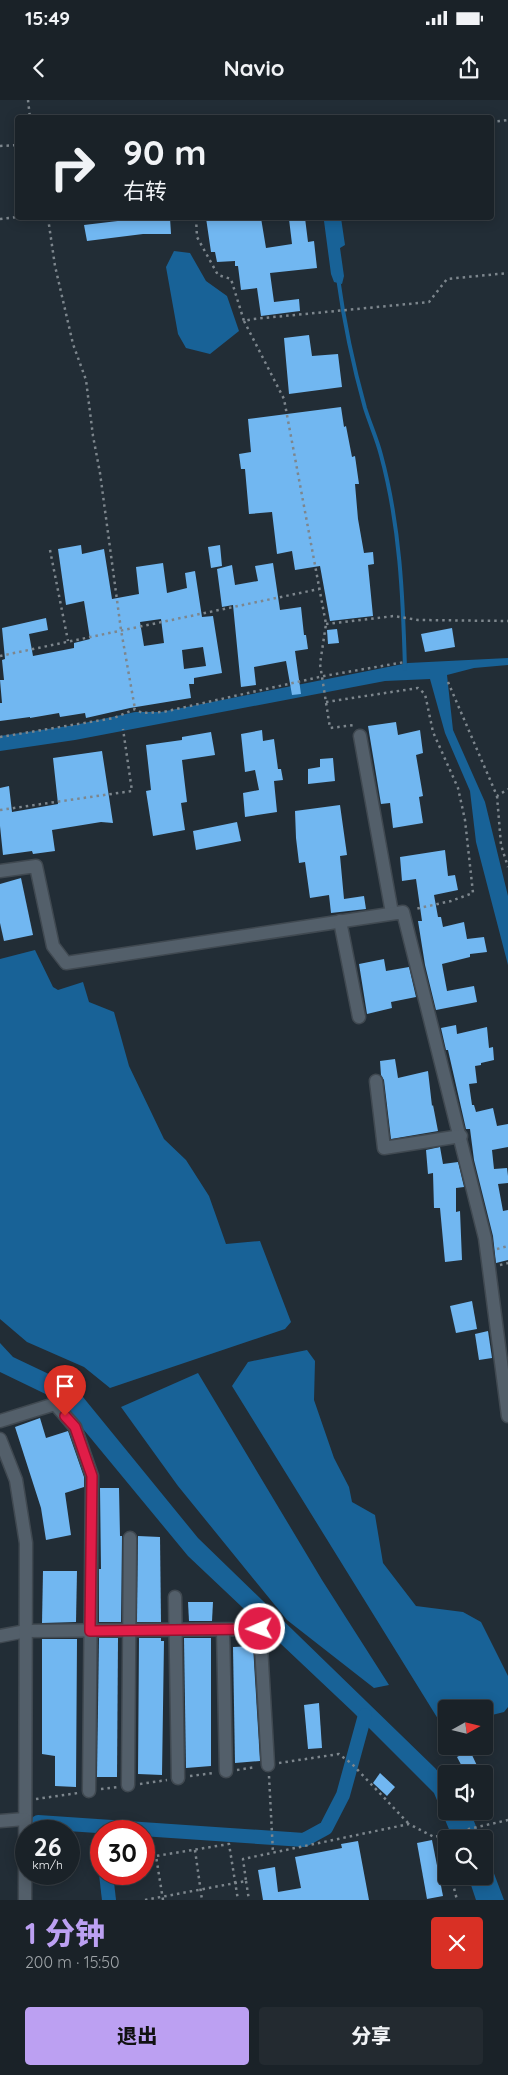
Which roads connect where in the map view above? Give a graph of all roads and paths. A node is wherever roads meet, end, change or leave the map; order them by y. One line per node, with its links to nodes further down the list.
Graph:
1 (28, 100): 2 (path)
2 (30, 115)
3 (508, 120): 4 (path)
4 (494, 122)
5 (15, 145): 6 (path)
6 (0, 146)
7 (15, 217): 8 (path)
8 (0, 219)
9 (48, 220): 17 (path)
10 (196, 220): 12 (path)
11 (508, 273): 12 (path)
12 (244, 322): 14 (path)
13 (50, 550): 18 (path)
14 (319, 589): 16 (path); 17 (path)
15 (508, 621): 16 (path)
16 (326, 624): 21 (path)
17 (121, 630): 18 (path); 24 (path)
18 (68, 641): 19 (path)
19 (0, 656)
20 (405, 662): 21 (path)
21 (322, 676): 23 (path); 24 (path)
22 (448, 682): 29 (path)
23 (326, 702): 26 (path); 33 (path)
24 (135, 709): 27 (path)
25 (123, 729): 30 (path)
26 (360, 736): 33 (street)
27 (0, 737)
28 (508, 789): 29 (path)
29 (497, 796): 31 (path)
30 (0, 810)
31 (508, 867)
32 (0, 871): 34 (street)
33 (398, 913): 34 (street); 37 (street)
34 (340, 921): 35 (street)
35 (359, 1017)
36 (376, 1081): 37 (street)
37 (461, 1136): 38 (street)
38 (505, 1369): 39 (street)
39 (508, 1416)
40 (0, 1421): 47 (street)
41 (0, 1438): 46 (street)
42 (130, 1538): 48 (street)
43 (175, 1597): 44 (street)
44 (176, 1630): 45 (street); 48 (street); 52 (street)
45 (223, 1630): 50 (street); 51 (street)
46 (26, 1631): 47 (street); 49 (street); 55 (street)
47 (90, 1631): 48 (street); 54 (street)
48 (129, 1631): 53 (street)
49 (0, 1636)
50 (268, 1765): 61 (path)
51 (226, 1771)
52 (178, 1778)
53 (128, 1786)
54 (89, 1791)
55 (25, 1819): 57 (street); 67 (street)
56 (508, 1820): 58 (path)
57 (0, 1821)
58 (465, 1830)
59 (438, 1836): 61 (path)
60 (195, 1850): 63 (path); 65 (path); 66 (path)
61 (273, 1853): 62 (path)
62 (246, 1881): 63 (path); 71 (path)
63 (235, 1883): 65 (path); 70 (path)
64 (453, 1885): 72 (path)
65 (201, 1890): 66 (path); 69 (path)
66 (163, 1898): 68 (path)
67 (25, 1900)
68 (145, 1900)
69 (202, 1900)
70 (238, 1900)
71 (249, 1900)
72 (457, 1900)

